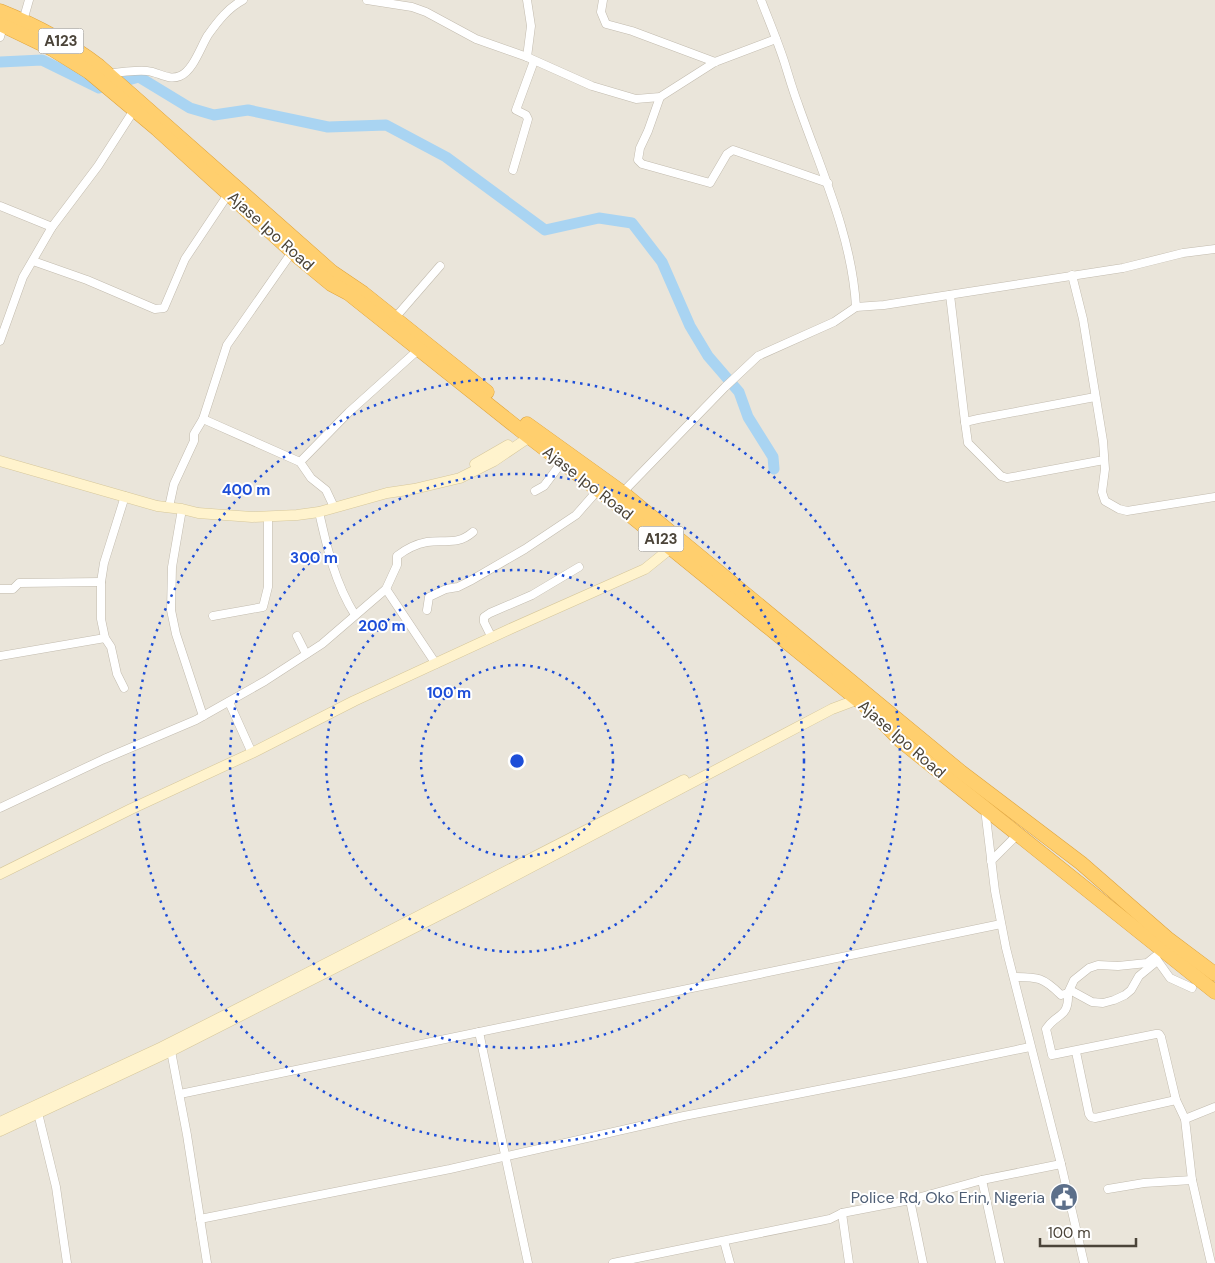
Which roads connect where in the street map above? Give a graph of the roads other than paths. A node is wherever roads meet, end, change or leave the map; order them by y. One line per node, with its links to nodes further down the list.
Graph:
1 (29, 0): 9 (street)
2 (243, 0): 14 (street)
3 (367, 0): 7 (street)
4 (527, 0): 12 (street)
5 (603, 0): 13 (street)
6 (761, 0): 11 (street)
7 (412, 3): 12 (street)
8 (0, 11): 9 (highway, Ajase Ipo Road / A123)
9 (23, 20): 14 (highway, Ajase Ipo Road / A123)
10 (1, 29): 14 (highway, Ajase Ipo Road / A123)
11 (776, 40): 13 (street); 18 (street)
12 (530, 59): 15 (street); 17 (street)
13 (715, 62): 15 (street)
14 (108, 80): 16 (highway, Ajase Ipo Road / A123); 21 (highway, Ajase Ipo Road / A123)
15 (660, 97): 18 (street)
16 (134, 110): 19 (highway, Ajase Ipo Road / A123); 22 (street)
17 (513, 170)
18 (828, 184): 29 (street)
19 (229, 193): 21 (highway, Ajase Ipo Road / A123); 25 (street)
20 (0, 206): 22 (street)
21 (255, 210): 24 (highway, Ajase Ipo Road / A123); 30 (highway, Ajase Ipo Road / A123)
22 (52, 227): 25 (street)
23 (1215, 249): 27 (street)
24 (292, 252): 32 (highway, Ajase Ipo Road / A123); 34 (street)
25 (33, 261): 31 (street)
26 (440, 266): 30 (street)
27 (1072, 275): 28 (street); 33 (street)
28 (950, 295): 29 (street); 35 (street)
29 (856, 307): 44 (street)
30 (394, 319): 36 (highway, Ajase Ipo Road / A123)
31 (0, 341)
32 (418, 350): 36 (highway, Ajase Ipo Road / A123); 39 (street)
33 (1095, 397): 35 (street); 37 (street)
34 (203, 419): 39 (street); 46 (street)
35 (965, 422): 37 (street)
36 (530, 432): 40 (highway, Ajase Ipo Road / A123); 44 (highway, Ajase Ipo Road / A123); 47 (street)
37 (1104, 460): 45 (street)
38 (0, 461): 43 (street)
39 (300, 462): 47 (street)
40 (562, 462): 41 (highway, Ajase Ipo Road / A123); 42 (street)
41 (598, 490): 44 (highway, Ajase Ipo Road / A123); 57 (street)
42 (535, 491)
43 (125, 496): 46 (street); 54 (street)
44 (618, 497): 52 (highway, Ajase Ipo Road / A123); 79 (highway, Ajase Ipo Road / A123)
45 (1215, 497)
46 (169, 507): 48 (street)
47 (334, 507): 49 (street)
48 (182, 509): 50 (street); 70 (street)
49 (319, 512): 50 (street); 58 (street)
50 (268, 516): 59 (street)
51 (473, 532): 56 (street)
52 (671, 548): 62 (street); 67 (highway, Ajase Ipo Road / A123)
53 (579, 568): 62 (street)
54 (101, 582): 55 (street); 61 (street)
55 (0, 589)
56 (386, 589): 58 (street); 65 (street)
57 (427, 610)
58 (355, 615): 63 (street)
59 (213, 616)
60 (297, 636): 63 (street)
61 (106, 638): 64 (street); 66 (street)
62 (492, 638): 65 (street)
63 (306, 654): 69 (street)
64 (0, 656)
65 (436, 664): 71 (street)
66 (124, 688)
67 (844, 689): 68 (highway, Ajase Ipo Road / A123); 86 (street)
68 (856, 700): 73 (highway, Ajase Ipo Road / A123); 86 (street)
69 (229, 702): 70 (street); 71 (street)
70 (203, 716): 72 (street)
71 (252, 753): 76 (street)
72 (0, 808)
73 (986, 809): 74 (highway, Ajase Ipo Road / A123); 75 (street)
74 (1017, 835): 75 (street); 78 (highway, Ajase Ipo Road / A123)
75 (991, 861): 77 (street)
76 (0, 874)
77 (1001, 924): 80 (street); 84 (street)
78 (1158, 956): 81 (street); 82 (street); 82 (street); 83 (highway, Ajase Ipo Road / A123)
79 (1215, 974)
80 (1014, 977): 82 (street); 85 (street)
81 (1192, 988)
82 (1069, 991): 87 (street)
83 (1215, 992)
84 (479, 1032): 88 (street); 95 (street)
85 (1030, 1046): 95 (street); 96 (street)
86 (167, 1049): 88 (street); 91 (street); 93 (street)
87 (1076, 1052): 89 (street); 89 (street)
88 (180, 1094): 102 (street)
89 (1176, 1100): 92 (street)
90 (1215, 1107): 92 (street)
91 (38, 1113): 94 (street); 105 (street)
92 (1185, 1119): 98 (street)
93 (0, 1122)
94 (0, 1131)
95 (506, 1155): 102 (street); 107 (street)
96 (1061, 1164): 97 (street); 113 (street)
97 (982, 1180): 100 (street); 112 (street)
98 (1192, 1180): 99 (street); 114 (street)
99 (1108, 1190)
100 (910, 1200): 101 (street); 111 (street)
101 (842, 1213): 103 (street); 110 (street)
102 (200, 1219): 106 (street)
103 (724, 1241): 104 (street); 109 (street)
104 (648, 1259): 108 (street)
105 (68, 1263)
106 (208, 1263)
107 (528, 1263)
108 (613, 1263)
109 (730, 1263)
110 (849, 1263)
111 (923, 1263)
112 (1000, 1263)
113 (1084, 1263)
114 (1211, 1263)

